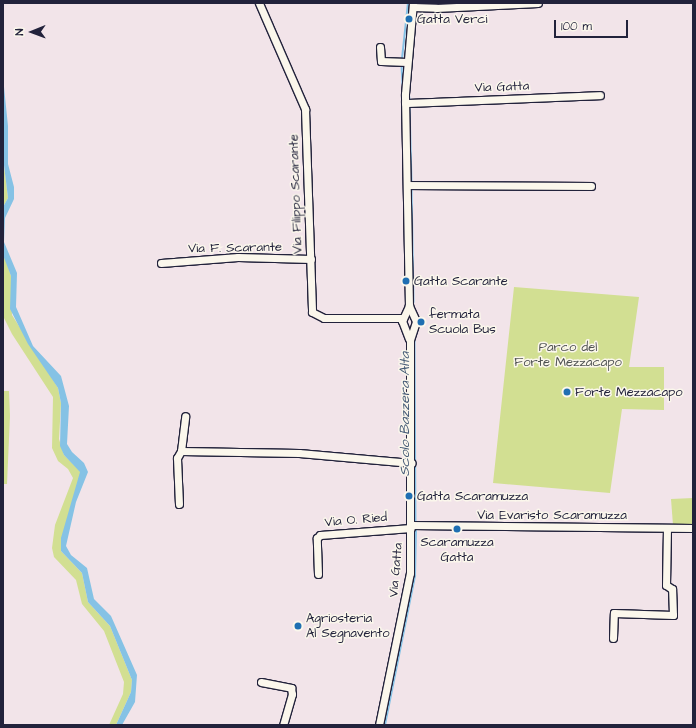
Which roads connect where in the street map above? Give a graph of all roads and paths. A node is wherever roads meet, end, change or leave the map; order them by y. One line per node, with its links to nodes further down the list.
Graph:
1 (259, 3): 10 (street, Via Filippo Scarante)
2 (538, 3): 3 (street)
3 (413, 5): 5 (street, Via Gatta)
4 (380, 47): 5 (street)
5 (407, 62): 7 (street, Via Gatta)
6 (600, 95): 7 (street, Via Gatta)
7 (408, 102): 8 (street, Via Gatta)
8 (410, 185): 9 (street); 12 (street, Via Gatta)
9 (591, 186)
10 (311, 259): 11 (street, Via F. Scarante); 14 (street, Via Filippo Scarante)
11 (161, 263)
12 (409, 306): 13 (street, Via Gatta); 14 (street, Via Gatta)
13 (413, 316): 14 (street); 15 (street, Via Gatta)
14 (404, 322): 15 (street); 16 (street, Via Gatta)
15 (413, 328): 16 (street, Via Gatta)
16 (410, 340): 19 (street, Via Gatta)
17 (185, 416): 18 (street)
18 (181, 451): 19 (street); 20 (street)
19 (412, 463): 21 (street, Via Gatta)
20 (179, 504)
21 (411, 526): 22 (street, Via Evaristo Scaramuzza); 24 (street, Via O. Ried); 28 (street, Via Gatta)
22 (667, 528): 23 (street, Via Evaristo Scaramuzza); 25 (street)
23 (693, 528)
24 (318, 574)
25 (613, 638)
26 (261, 682): 27 (street)
27 (283, 725)
28 (379, 725)

